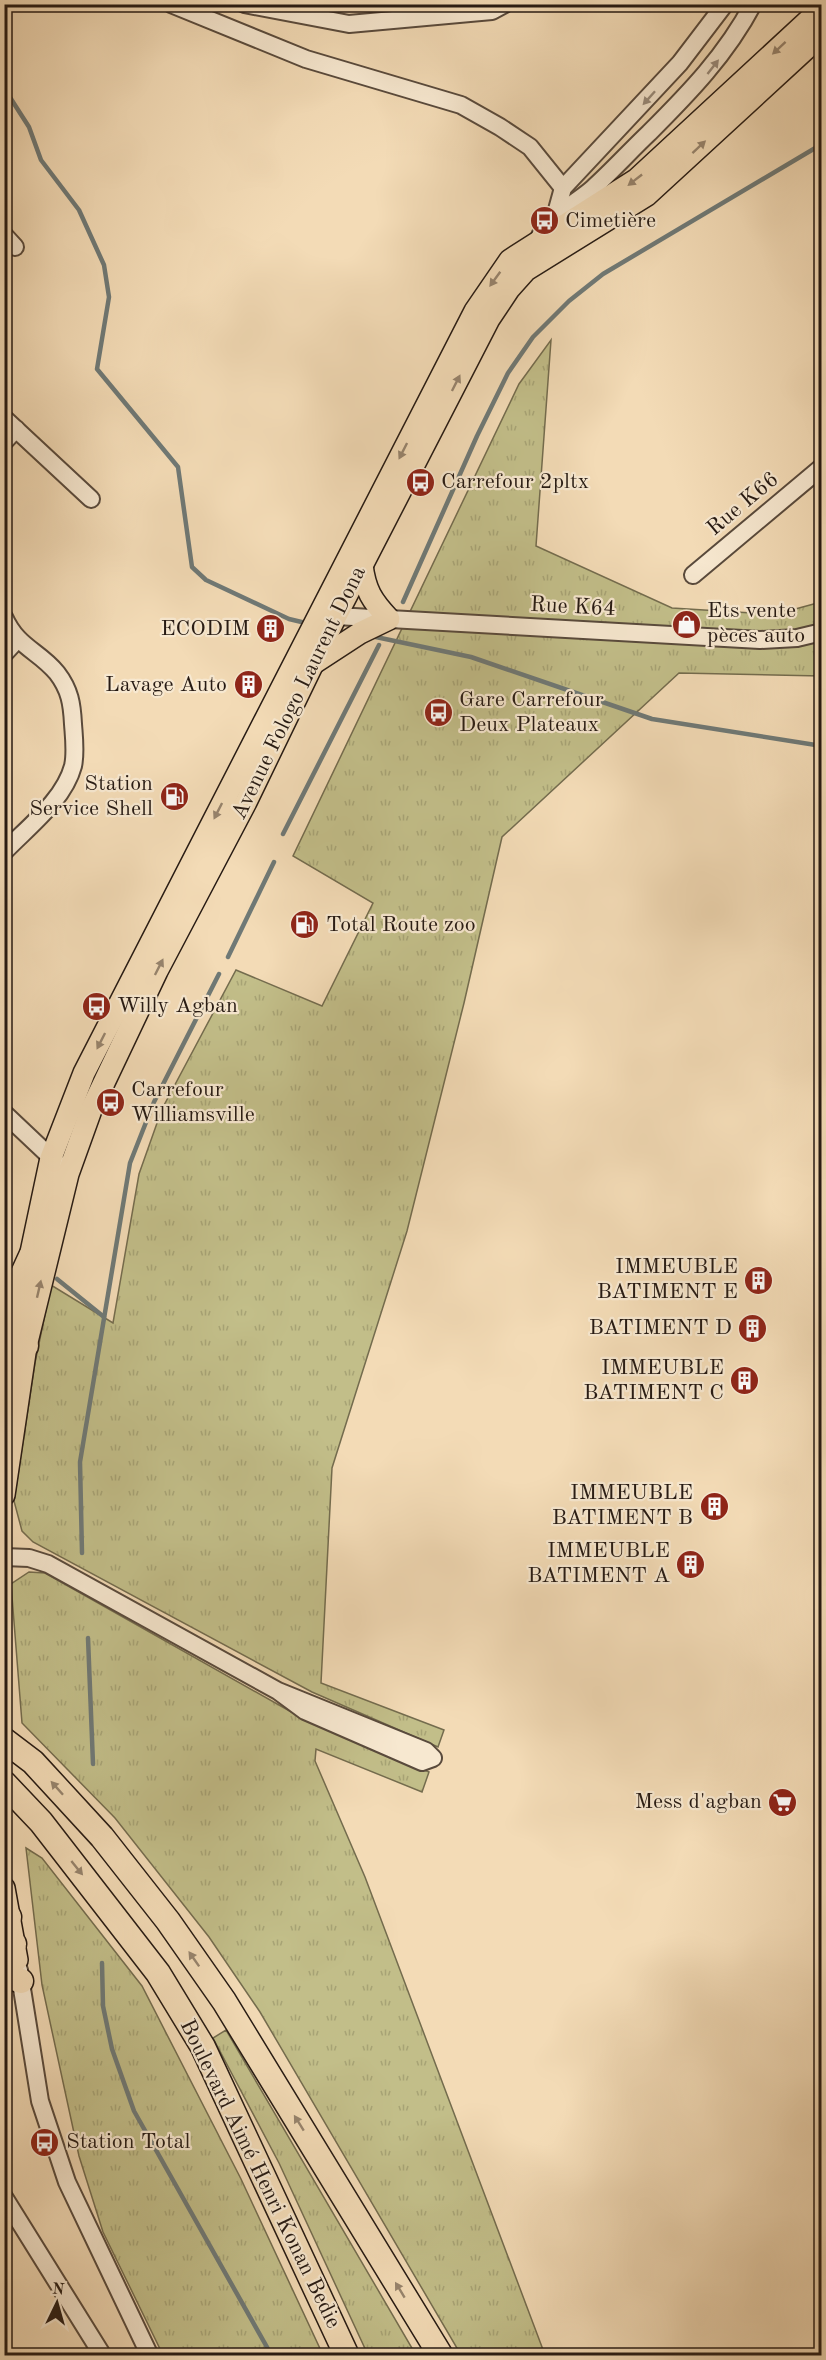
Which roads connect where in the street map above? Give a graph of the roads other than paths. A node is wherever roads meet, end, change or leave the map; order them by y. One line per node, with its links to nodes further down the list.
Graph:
1 (171, 4): 8 (street)
2 (244, 4): 3 (street)
3 (505, 4)
4 (725, 4): 8 (street, one-way to 8)
5 (753, 4): 9 (street, one-way to 5)
6 (822, 8): 10 (main road, Avenue Fologo Laurent Dona, one-way to 10)
7 (822, 34): 10 (main road, Avenue Fologo Laurent Dona, one-way to 7)
8 (563, 189): 9 (street)
9 (555, 216): 10 (street)
10 (544, 247): 15 (main road, Avenue Fologo Laurent Dona, one-way to 10); 17 (main road, Avenue Fologo Laurent Dona, one-way to 17)
11 (10, 423): 12 (street); 14 (street)
12 (4, 442)
13 (822, 467): 16 (street, Rue K66)
14 (92, 499)
15 (362, 565): 17 (main road, Avenue Fologo Laurent Dona); 19 (main road)
16 (693, 575)
17 (329, 613): 19 (street, Rue K64); 23 (main road, Avenue Fologo Laurent Dona); 26 (main road, Avenue Fologo Laurent Dona, one-way to 26)
18 (4, 617): 21 (street)
19 (389, 620): 20 (street, Rue K64); 23 (main road)
20 (822, 632)
21 (17, 640): 22 (street); 24 (street)
22 (4, 654)
23 (313, 663): 27 (main road, Avenue Fologo Laurent Dona, one-way to 23)
24 (4, 852)
25 (4, 1113): 26 (street)
26 (51, 1158): 27 (street); 28 (main road, Avenue Fologo Laurent Dona)
27 (68, 1174): 30 (main road, Avenue Fologo Laurent Dona, one-way to 27)
28 (31, 1256): 29 (highway); 30 (main road, Avenue Fologo Laurent Dona)
29 (4, 1315)
30 (11, 1359): 31 (main road, Avenue Fologo Laurent Dona)
31 (4, 1495)
32 (4, 1557): 33 (street)
33 (278, 1691): 33 (street)
34 (4, 1722): 36 (highway)
35 (4, 1740): 36 (highway)
36 (33, 1762): 43 (highway, Boulevard Aimé Henri Konan Bedie, one-way to 36)
37 (4, 1783): 39 (highway)
38 (4, 1799): 39 (highway)
39 (41, 1822): 46 (highway, Boulevard Aimé Henri Konan Bedie, one-way to 46)
40 (4, 1888): 41 (main road)
41 (10, 1951): 45 (street)
42 (4, 2197): 44 (street)
43 (437, 2350)
44 (103, 2355)
45 (150, 2355)
46 (348, 2355)

